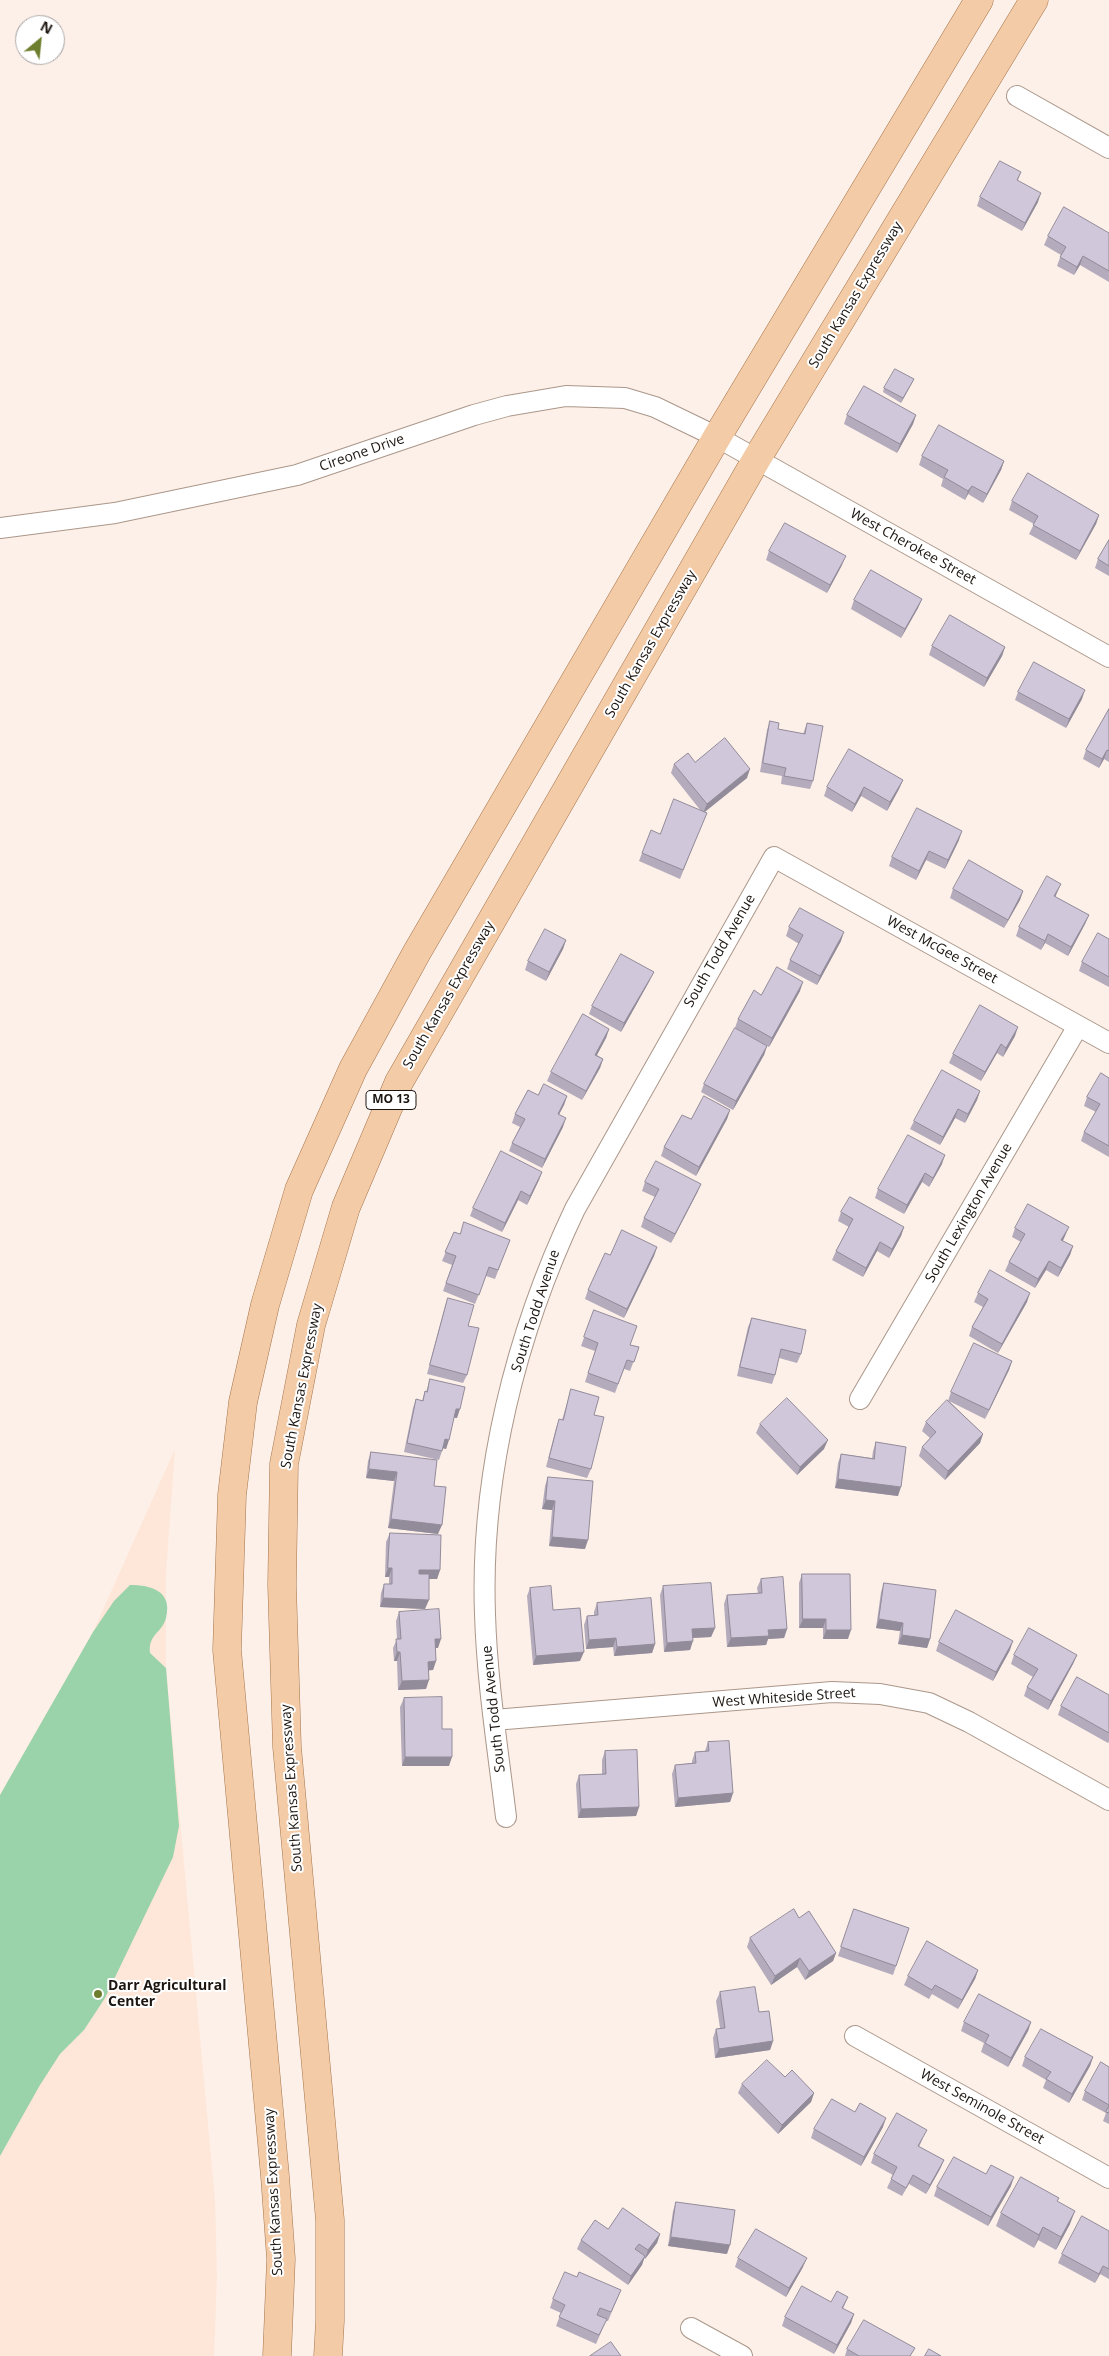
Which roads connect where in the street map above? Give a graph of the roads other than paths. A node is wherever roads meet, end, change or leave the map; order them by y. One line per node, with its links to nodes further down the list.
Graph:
1 (979, 0): 5 (main road, South Kansas Expressway)
2 (1034, 0): 6 (main road, South Kansas Expressway / MO 13)
3 (1017, 96): 4 (street)
4 (1109, 148)
5 (717, 437): 6 (street, West Cherokee Street); 7 (street, Cireone Drive); 19 (main road, South Kansas Expressway)
6 (756, 460): 8 (street, West Cherokee Street); 20 (main road, South Kansas Expressway / MO 13)
7 (0, 528)
8 (1109, 657)
9 (774, 857): 10 (street, West McGee Street); 13 (street, South Todd Avenue)
10 (1078, 1026): 11 (street, West McGee Street); 12 (street, South Lexington Avenue)
11 (1109, 1044)
12 (860, 1399)
13 (494, 1720): 14 (street, West Whiteside Street); 15 (street, South Todd Avenue)
14 (1109, 1800)
15 (506, 1817)
16 (855, 2036): 17 (street, West Seminole Street)
17 (1109, 2178)
18 (691, 2328): 21 (street)
19 (276, 2356)
20 (328, 2356)
21 (742, 2356)

